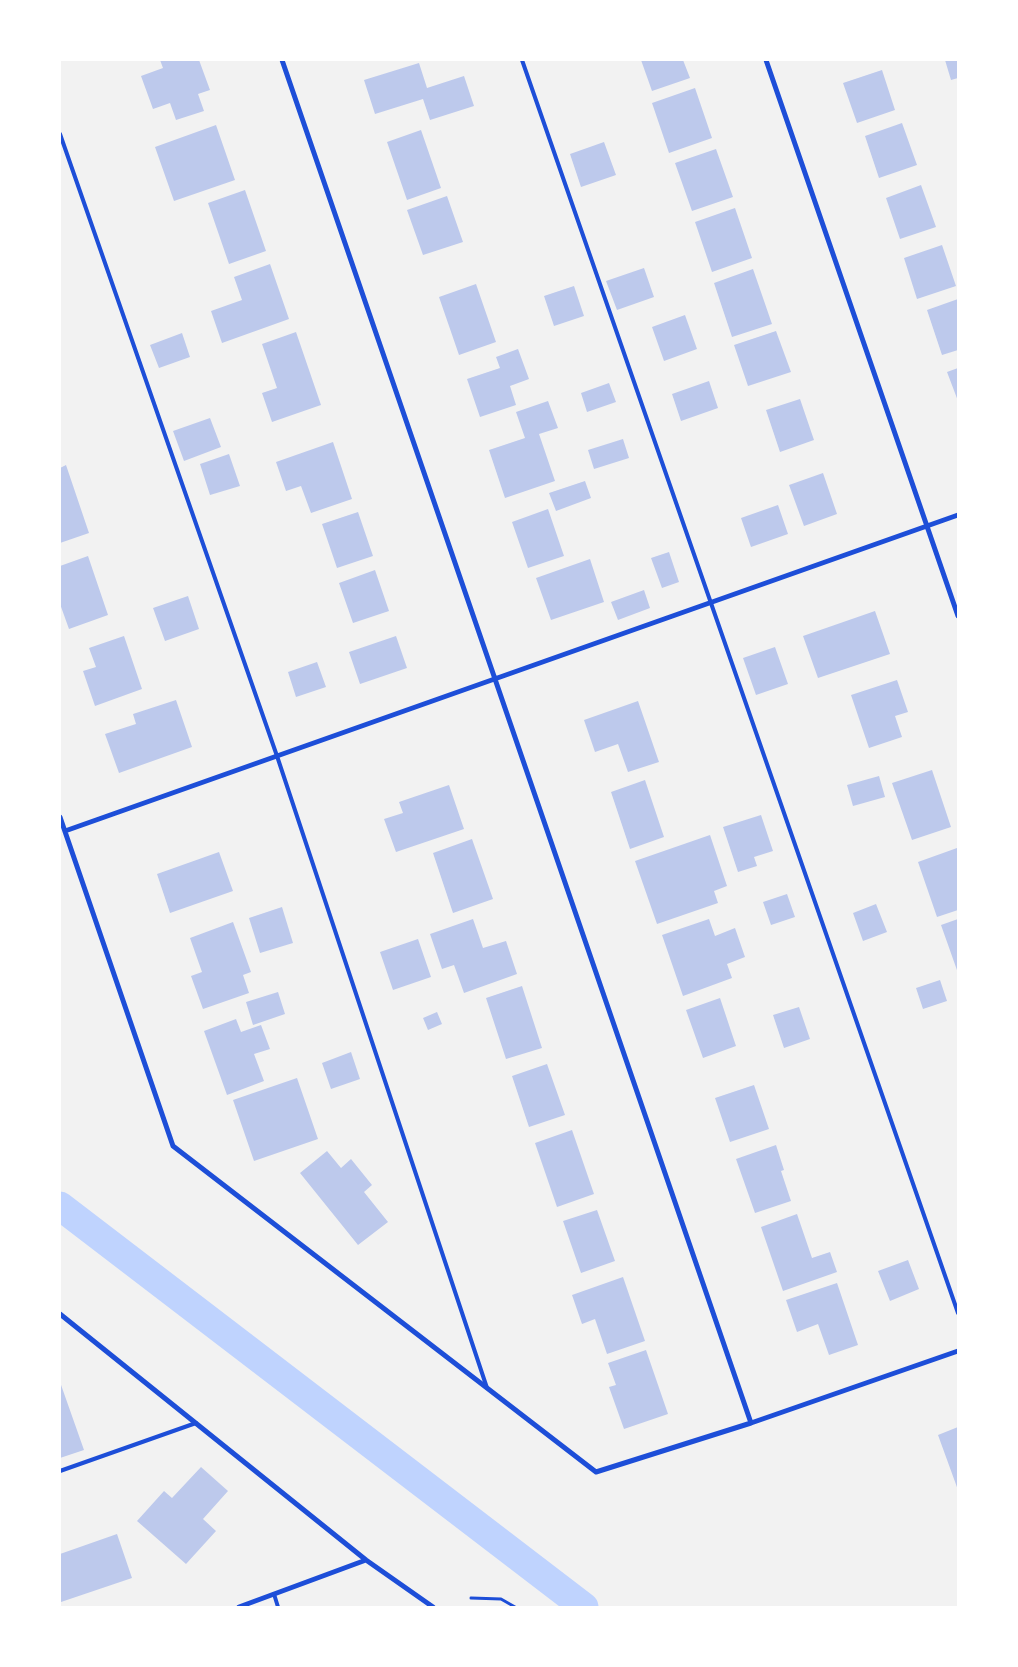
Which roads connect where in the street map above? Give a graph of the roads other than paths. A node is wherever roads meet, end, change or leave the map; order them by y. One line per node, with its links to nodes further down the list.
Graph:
1 (282, 60): 9 (street)
2 (522, 60): 7 (lane)
3 (766, 60): 6 (street)
4 (60, 134): 10 (lane)
5 (958, 515): 6 (street)
6 (927, 526): 7 (street); 8 (street)
7 (710, 603): 9 (street); 13 (lane)
8 (958, 616)
9 (495, 679): 10 (street); 18 (street)
10 (277, 756): 12 (street); 16 (lane)
11 (60, 817): 12 (street)
12 (65, 831): 16 (street)
13 (958, 1313)
14 (60, 1314): 17 (street)
15 (958, 1351): 18 (street)
16 (487, 1388): 18 (street)
17 (196, 1423): 19 (lane); 20 (street)
18 (751, 1423)
19 (60, 1471)
20 (366, 1560): 21 (street); 24 (street)
21 (274, 1594): 22 (street); 23 (lane)
22 (238, 1607)
23 (278, 1607)
24 (433, 1607)

